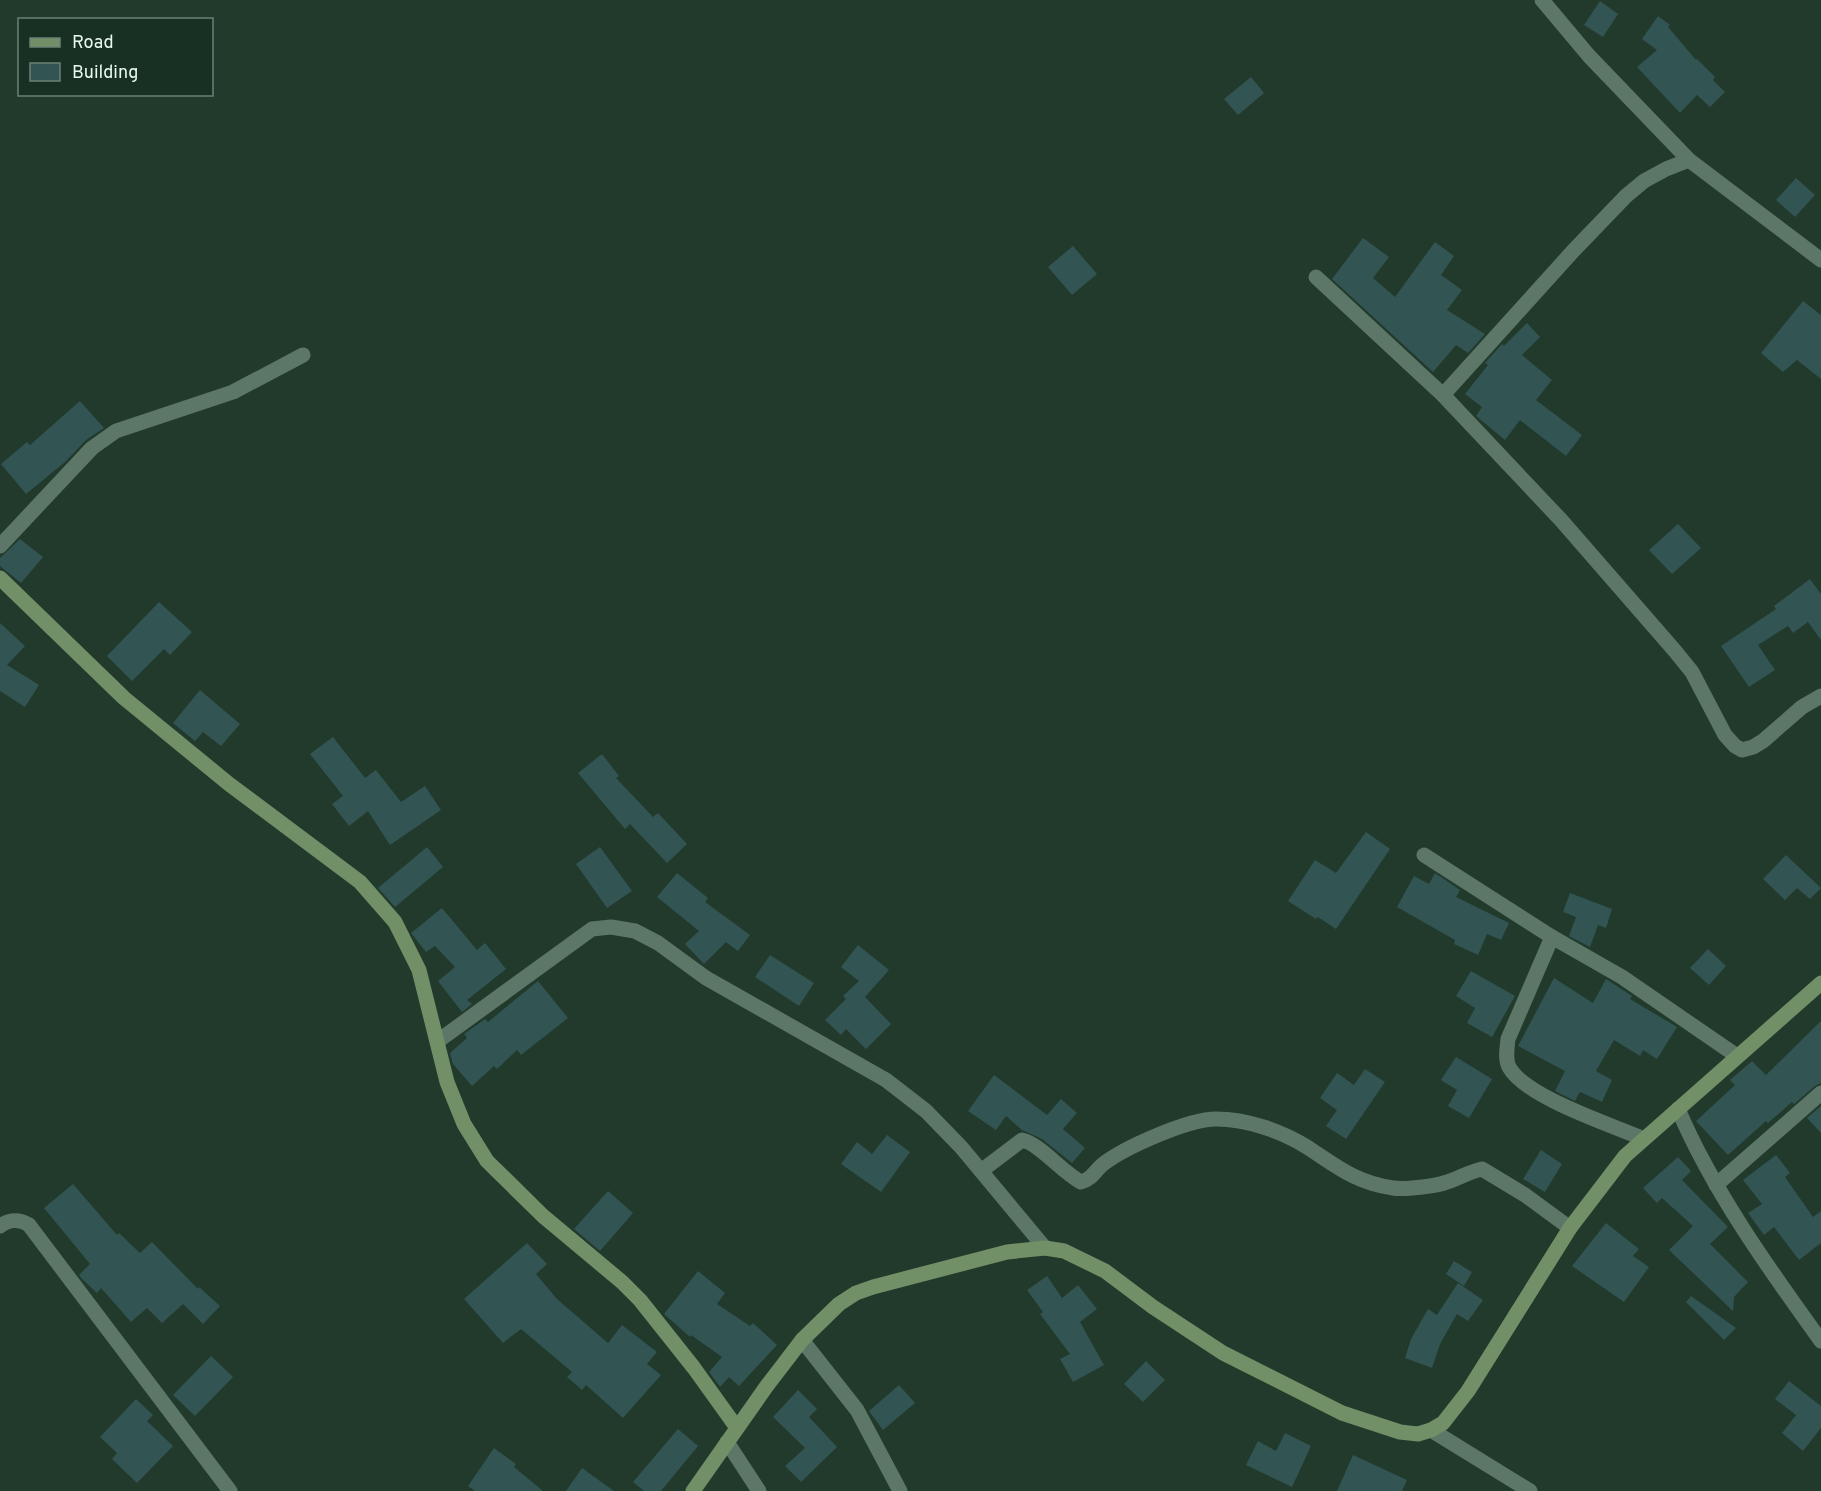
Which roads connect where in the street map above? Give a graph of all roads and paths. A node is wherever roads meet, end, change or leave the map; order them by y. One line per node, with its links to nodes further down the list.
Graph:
1 (1542, 0): 2 (street)
2 (1689, 160): 3 (street); 6 (street)
3 (1821, 260)
4 (1316, 277): 6 (street)
5 (303, 355): 7 (street)
6 (1443, 395): 9 (street)
7 (0, 546)
8 (0, 578): 13 (street)
9 (1821, 696)
10 (1424, 855): 11 (street)
11 (1552, 937): 14 (street); 17 (street)
12 (1821, 983): 14 (street)
13 (438, 1041): 18 (street); 25 (street)
14 (1737, 1056): 16 (street)
15 (1821, 1094): 19 (street)
16 (1678, 1109): 17 (street); 19 (street)
17 (1644, 1139): 21 (street)
18 (981, 1171): 21 (street); 22 (street)
19 (1716, 1185): 24 (street)
20 (0, 1226): 28 (street)
21 (1570, 1228): 26 (street)
22 (1045, 1248): 23 (street); 26 (street)
23 (802, 1340): 25 (street); 31 (street)
24 (1821, 1341)
25 (737, 1428): 27 (street)
26 (1431, 1430): 32 (street)
27 (727, 1442): 29 (street); 30 (street)
28 (230, 1491)
29 (693, 1491)
30 (759, 1491)
31 (900, 1491)
32 (1530, 1491)

